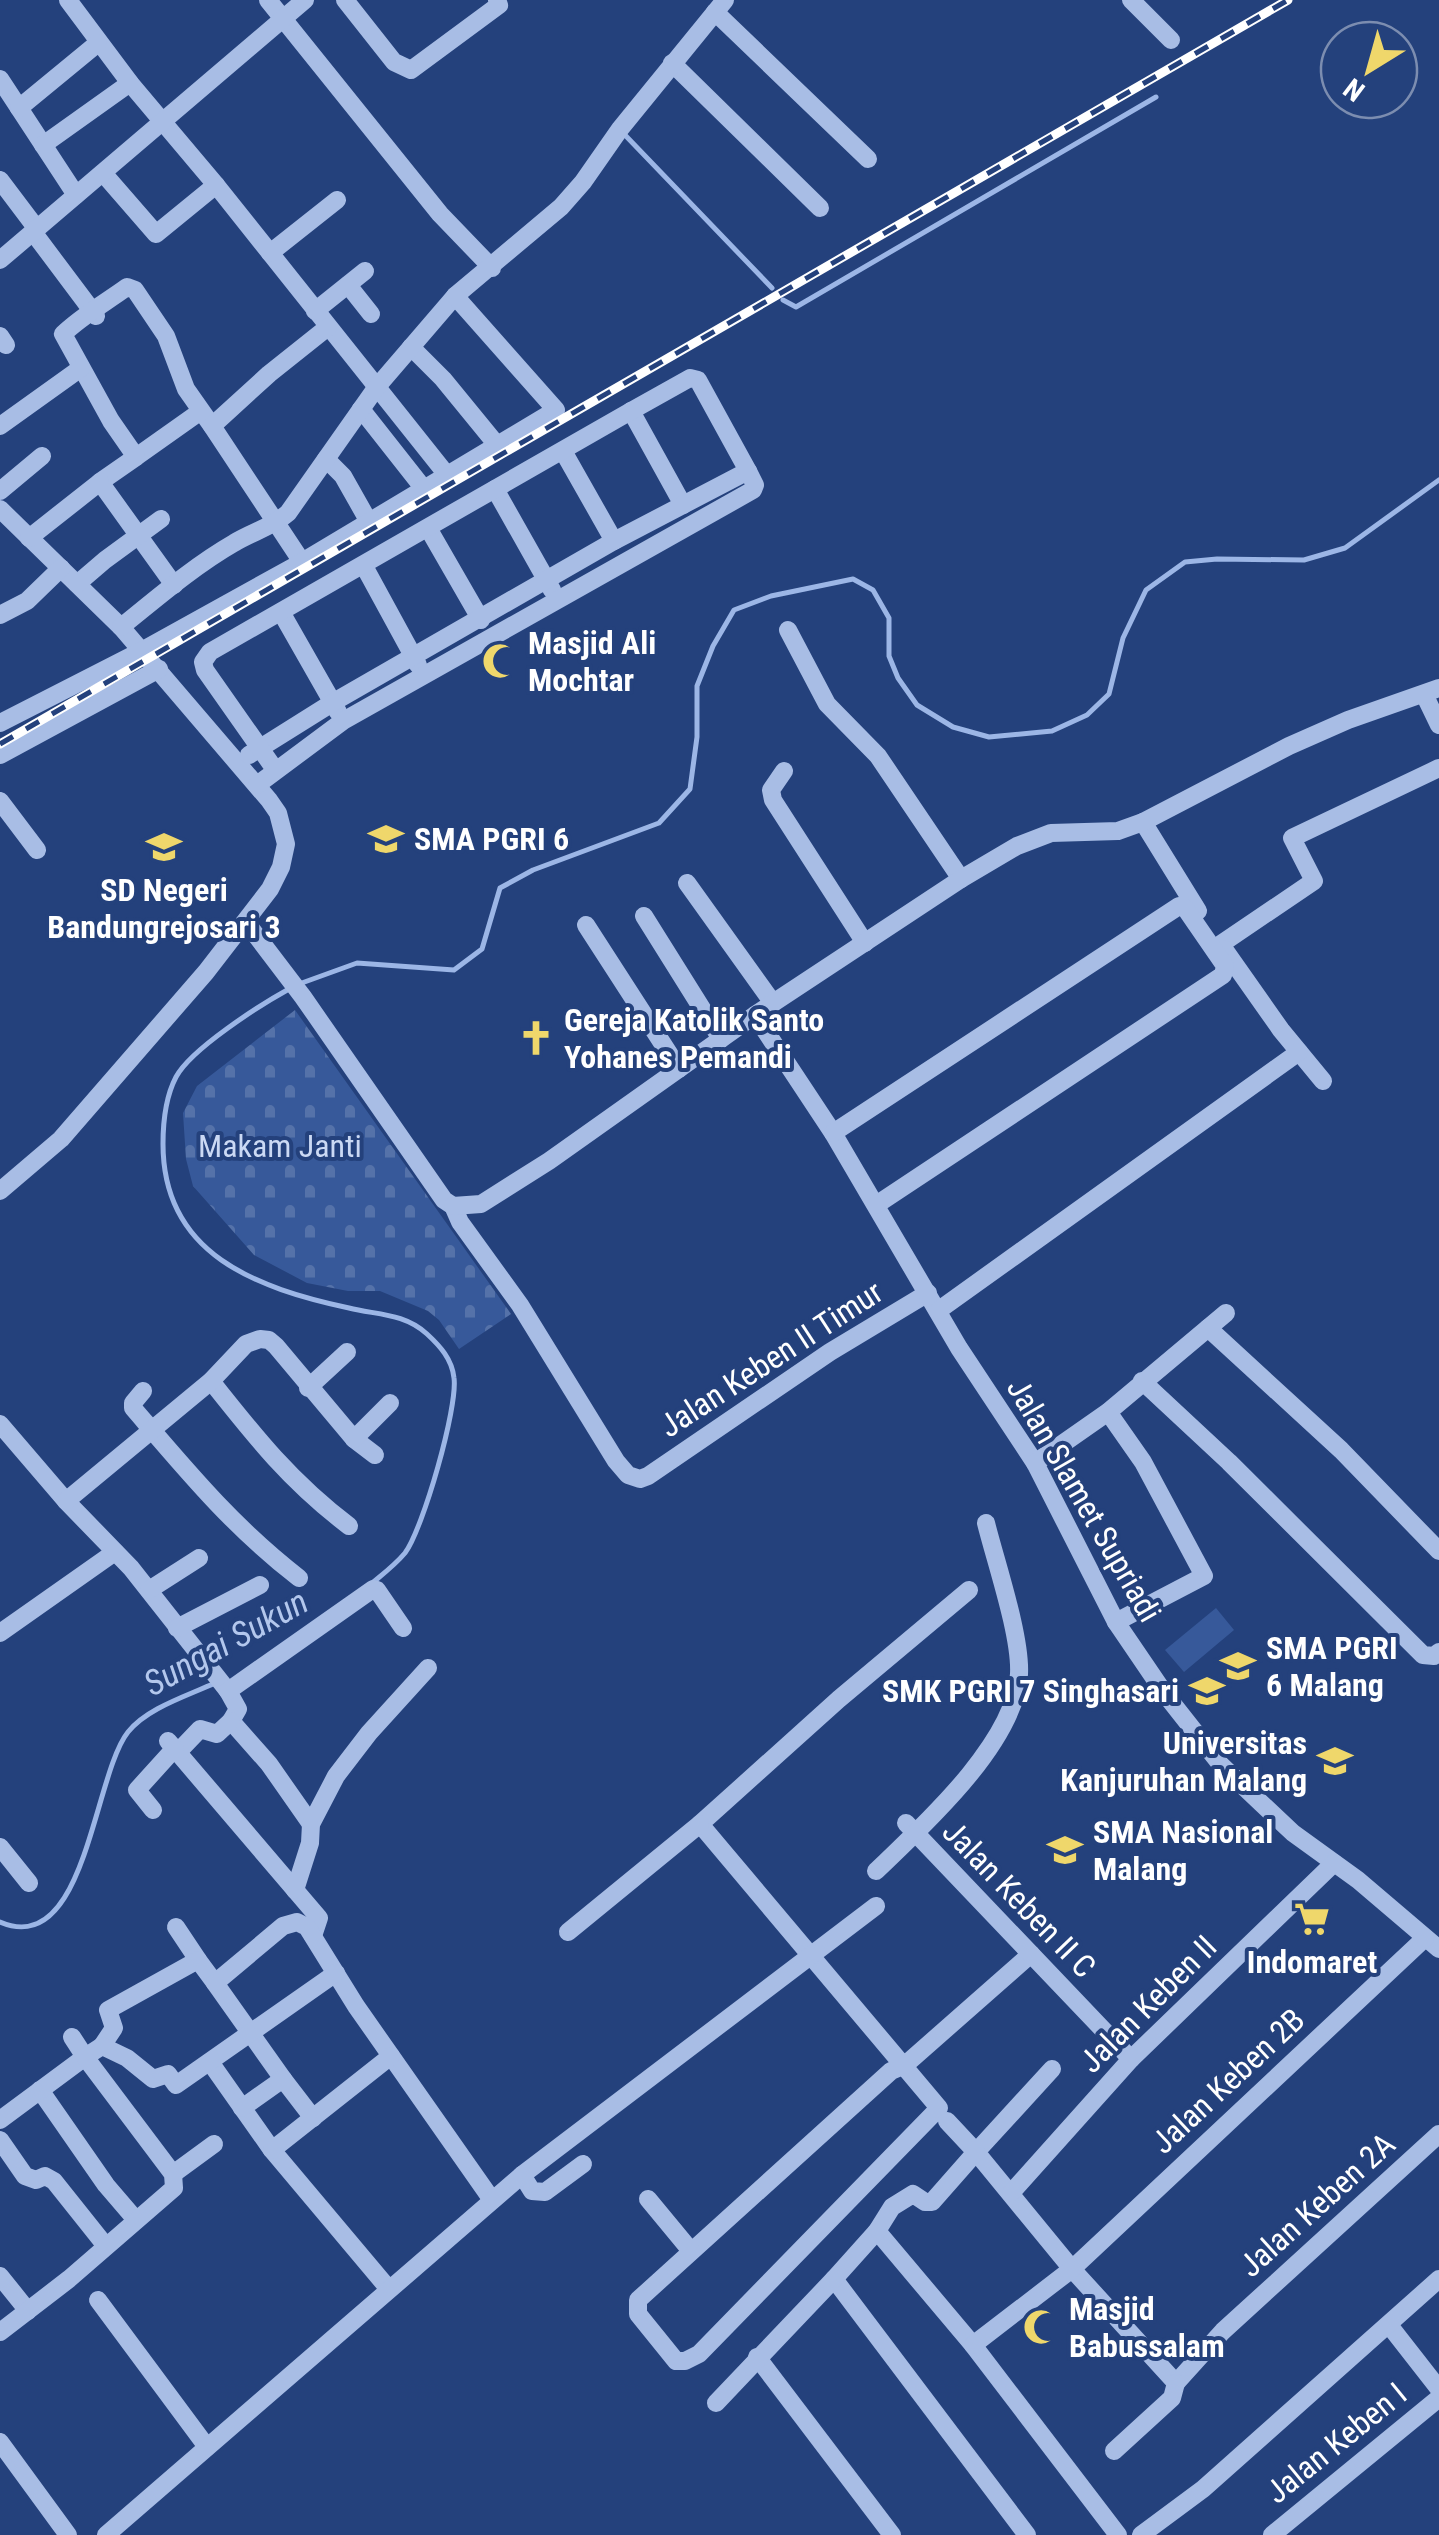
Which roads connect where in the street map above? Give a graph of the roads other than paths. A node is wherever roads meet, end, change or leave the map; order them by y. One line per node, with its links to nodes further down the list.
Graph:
1 (68, 0): 10 (street)
2 (268, 0): 8 (street)
3 (304, 0): 8 (street)
4 (345, 0): 5 (street)
5 (497, 0)
6 (1131, 0): 9 (street)
7 (720, 6): 11 (street); 17 (street)
8 (282, 21): 15 (street); 27 (street)
9 (1171, 40)
10 (98, 43): 13 (street); 14 (street)
11 (672, 63): 23 (street); 27 (street)
12 (0, 79): 14 (street)
13 (130, 83): 15 (street); 16 (street)
14 (20, 108): 16 (street)
15 (162, 121): 18 (street); 20 (street)
16 (43, 145): 21 (street)
17 (868, 159)
18 (103, 173): 20 (street); 21 (street)
19 (0, 180): 24 (street)
20 (216, 185): 25 (street)
21 (76, 196): 24 (street)
22 (337, 200): 25 (street)
23 (820, 208)
24 (35, 230): 26 (street); 33 (street)
25 (270, 253): 31 (street)
26 (0, 260)
27 (492, 268): 30 (street)
28 (365, 271): 29 (street)
29 (348, 285): 31 (street); 32 (street)
30 (456, 296): 35 (street); 42 (street)
31 (315, 311): 34 (street)
32 (371, 314)
33 (96, 316): 36 (street); 40 (street)
34 (328, 327): 37 (street); 40 (street)
35 (411, 347): 37 (street); 42 (street)
36 (81, 368): 41 (street); 45 (street)
37 (376, 388): 38 (street); 48 (street)
38 (361, 409): 46 (street); 50 (street)
39 (631, 411): 43 (street); 47 (street); 53 (street)
40 (206, 419): 45 (street); 56 (street)
41 (0, 426)
42 (497, 445): 48 (street)
43 (563, 451): 51 (street); 61 (street)
44 (42, 456): 52 (street)
45 (136, 457): 49 (street)
46 (326, 459): 56 (street); 57 (street)
47 (748, 471): 53 (street); 68 (street)
48 (447, 475): 50 (street)
49 (100, 482): 59 (street); 60 (street)
50 (424, 489): 57 (street)
51 (495, 490): 58 (street); 65 (street)
52 (0, 491)
53 (682, 505): 61 (street)
54 (0, 510): 60 (street)
55 (161, 520): 59 (street)
56 (277, 522): 62 (street); 67 (street)
57 (369, 522): 62 (street)
58 (428, 528): 63 (street); 71 (street)
59 (137, 536): 66 (street); 67 (street)
60 (29, 538): 64 (street)
61 (614, 541): 65 (street)
62 (302, 562): 74 (street)
63 (364, 566): 69 (street); 75 (street)
64 (61, 568): 66 (street); 70 (street)
65 (546, 580): 68 (street); 71 (street)
66 (77, 584): 72 (street)
67 (174, 585): 72 (street)
68 (557, 599): 75 (street)
69 (282, 612): 78 (street); 82 (street)
70 (0, 615)
71 (481, 620): 75 (street)
72 (121, 627): 74 (street)
73 (788, 630): 92 (street)
74 (143, 650): 76 (street); 80 (street)
75 (419, 666): 78 (street); 79 (street)
76 (159, 669): 83 (street); 84 (street)
77 (1432, 691): 81 (street); 90 (street)
78 (332, 702): 79 (street); 82 (street)
79 (343, 721): 86 (street)
80 (0, 723)
81 (1439, 725)
82 (258, 749): 84 (street); 86 (street)
83 (0, 755)
84 (237, 761): 88 (street)
85 (1439, 768): 98 (street)
86 (276, 771): 88 (street)
87 (784, 771): 97 (street)
88 (257, 785): 95 (street)
89 (0, 801): 91 (street)
90 (1143, 822): 92 (street); 98 (street)
91 (36, 850)
92 (961, 878): 97 (street)
93 (687, 883): 99 (street)
94 (644, 916): 101 (street)
95 (246, 922): 106 (street); 107 (street)
96 (586, 925): 103 (street)
97 (865, 943): 99 (street)
98 (1220, 944): 102 (street)
99 (773, 1003): 100 (street)
100 (756, 1015): 101 (street); 105 (street, Jalan Slamet Supriadi)
101 (721, 1039): 103 (street)
102 (1299, 1052): 104 (street); 110 (street)
103 (678, 1069): 107 (street)
104 (1322, 1082)
105 (833, 1133): 108 (street, Jalan Slamet Supriadi); 108 (street)
106 (0, 1191)
107 (453, 1206): 109 (street, Jalan Keben II Timur)
108 (876, 1206): 109 (street, Jalan Slamet Supriadi)
109 (928, 1292): 110 (street, Jalan Slamet Supriadi)
110 (939, 1310): 124 (street, Jalan Slamet Supriadi)
111 (1226, 1312): 112 (street)
112 (1208, 1328): 114 (street); 128 (street)
113 (347, 1352): 116 (street)
114 (1142, 1381): 119 (street); 139 (street)
115 (211, 1382): 116 (street); 121 (street); 127 (street)
116 (308, 1388): 122 (street)
117 (143, 1391): 121 (street)
118 (390, 1402): 122 (street)
119 (1108, 1412): 124 (street); 135 (street)
120 (0, 1424): 125 (street)
121 (152, 1430): 125 (street); 131 (street)
122 (354, 1439): 123 (street)
123 (374, 1456)
124 (1035, 1463): 135 (street, Jalan Slamet Supriadi)
125 (66, 1501): 129 (street)
126 (986, 1523): 147 (street)
127 (349, 1526)
128 (1439, 1550)
129 (115, 1552): 133 (street); 138 (street)
130 (199, 1558): 133 (street)
131 (299, 1578)
132 (260, 1585): 136 (street)
133 (149, 1590): 136 (street)
134 (969, 1590): 146 (street)
135 (1116, 1622): 149 (street, Jalan Slamet Supriadi)
136 (177, 1628): 141 (street)
137 (403, 1628): 141 (street)
138 (0, 1633)
139 (1439, 1652)
140 (428, 1668): 145 (street)
141 (227, 1690): 142 (street)
142 (231, 1722): 143 (street); 145 (street)
143 (174, 1747): 144 (street); 152 (street)
144 (153, 1810)
145 (311, 1824): 152 (street)
146 (700, 1824): 155 (street); 159 (street)
147 (910, 1828): 150 (street); 158 (street, Jalan Keben II C)
148 (0, 1848): 151 (street)
149 (1334, 1862): 157 (street, Jalan Slamet Supriadi); 168 (street, Jalan Keben II)
150 (876, 1871)
151 (29, 1883)
152 (294, 1890): 156 (street)
153 (876, 1906): 159 (street)
154 (176, 1927): 160 (street)
155 (568, 1932)
156 (313, 1936): 161 (street); 162 (street)
157 (1432, 1943): 193 (street, Jalan Keben 2B)
158 (1032, 1954): 168 (street, Jalan Keben II C); 170 (street)
159 (810, 1959): 170 (street); 185 (street)
160 (198, 1960): 162 (street); 165 (street)
161 (336, 1973): 163 (street); 166 (street)
162 (215, 1984): 163 (street)
163 (250, 2033): 169 (street); 172 (street)
164 (72, 2037): 167 (street)
165 (102, 2046): 167 (street); 169 (street)
166 (391, 2056): 175 (street); 187 (street)
167 (84, 2057): 173 (street); 184 (street)
168 (1131, 2059): 186 (street, Jalan Keben II)
169 (210, 2062): 174 (street)
170 (905, 2065): 192 (street); 192 (street)
171 (1052, 2069): 182 (street)
172 (283, 2079): 174 (street); 175 (street)
173 (40, 2090): 176 (street); 189 (street)
174 (242, 2108): 181 (street)
175 (312, 2118): 181 (street)
176 (0, 2120)
177 (947, 2121): 182 (street)
178 (1439, 2134): 204 (street, Jalan Keben 2A)
179 (0, 2140): 191 (street)
180 (214, 2144): 184 (street)
181 (272, 2150): 197 (street)
182 (976, 2152): 186 (street); 190 (street)
183 (583, 2164): 185 (street)
184 (172, 2174): 189 (street)
185 (522, 2175): 187 (street)
186 (1011, 2193): 193 (street)
187 (492, 2200): 197 (street)
188 (648, 2200): 192 (street)
189 (136, 2220): 191 (street)
190 (877, 2231): 196 (street); 202 (street)
191 (105, 2245): 199 (street)
192 (691, 2251)
193 (1072, 2269): 202 (street, Jalan Keben 2B); 204 (street)
194 (0, 2276): 199 (street)
195 (1439, 2279): 200 (street)
196 (834, 2280): 203 (street); 214 (street)
197 (388, 2288): 209 (street)
198 (98, 2300): 209 (street)
199 (28, 2311): 201 (street)
200 (1389, 2325): 205 (street); 216 (street)
201 (0, 2332)
202 (973, 2346): 215 (street)
203 (757, 2356): 207 (street); 213 (street)
204 (1176, 2383): 210 (street, Jalan Keben 2A)
205 (1439, 2389)
206 (1439, 2398): 217 (street, Jalan Keben I)
207 (716, 2403)
208 (0, 2442): 211 (street)
209 (207, 2447): 212 (street)
210 (1114, 2451)
211 (68, 2535)
212 (106, 2535)
213 (892, 2535)
214 (1028, 2535)
215 (1118, 2535)
216 (1140, 2535)
217 (1272, 2535)

